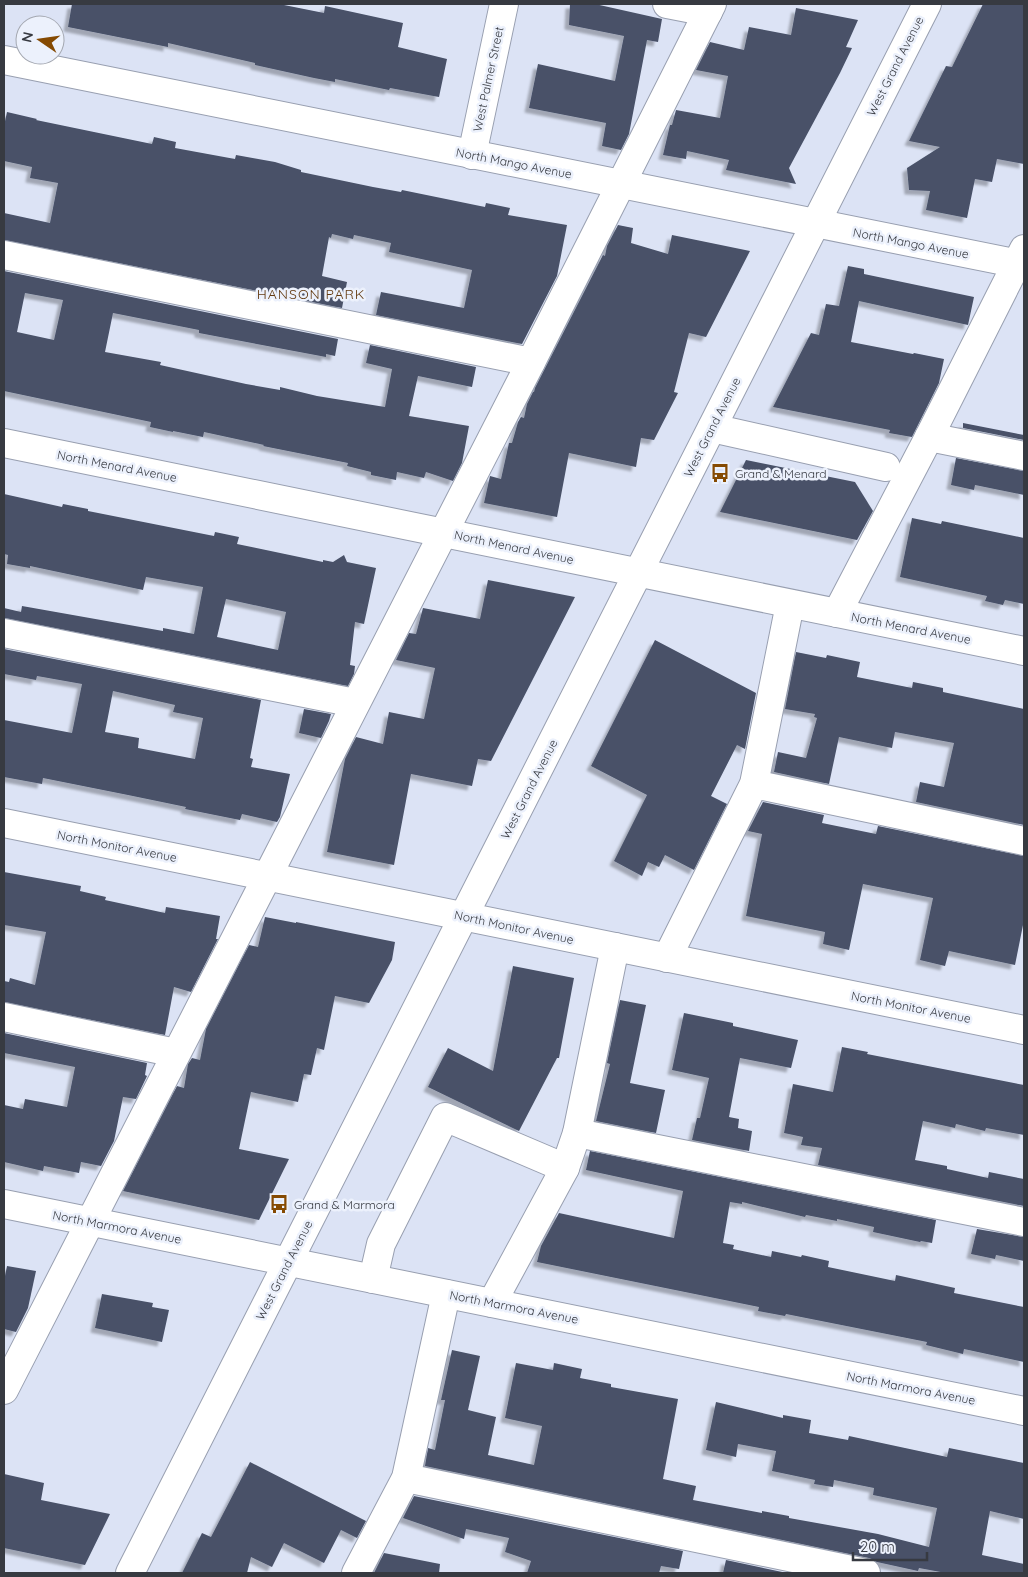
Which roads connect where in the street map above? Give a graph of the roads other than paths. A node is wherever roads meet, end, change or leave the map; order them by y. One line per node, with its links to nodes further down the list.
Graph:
1 (504, 4): 6 (street, West Palmer Street)
2 (666, 4): 4 (street)
3 (927, 4): 8 (street, West Grand Avenue)
4 (710, 8): 7 (street)
5 (4, 60): 6 (street, North Mango Avenue)
6 (472, 155): 7 (street, North Mango Avenue)
7 (620, 185): 8 (street, North Mango Avenue); 11 (street)
8 (816, 224): 10 (street, North Mango Avenue); 12 (street, West Grand Avenue)
9 (4, 255): 11 (street)
10 (1022, 259): 13 (street)
11 (531, 362): 17 (street)
12 (712, 428): 16 (street); 18 (street, West Grand Avenue)
13 (929, 437): 15 (street); 20 (street)
14 (4, 443): 17 (street, North Menard Avenue)
15 (1024, 456)
16 (886, 467)
17 (442, 532): 18 (street, North Menard Avenue); 23 (street)
18 (638, 574): 19 (street, North Menard Avenue); 28 (street, West Grand Avenue)
19 (790, 604): 20 (street, North Menard Avenue); 24 (street)
20 (837, 613): 22 (street, North Menard Avenue)
21 (4, 633): 23 (street)
22 (1024, 651)
23 (355, 703): 27 (street)
24 (754, 784): 26 (street); 30 (street)
25 (4, 823): 27 (street, North Monitor Avenue)
26 (1024, 841)
27 (267, 876): 28 (street, North Monitor Avenue); 33 (street)
28 (464, 916): 29 (street, North Monitor Avenue); 39 (street, West Grand Avenue)
29 (615, 947): 30 (street, North Monitor Avenue); 34 (street)
30 (667, 958): 32 (street, North Monitor Avenue)
31 (4, 1017): 33 (street)
32 (1024, 1030)
33 (176, 1053): 37 (street)
34 (577, 1133): 35 (street); 38 (street)
35 (565, 1168): 40 (street); 42 (street)
36 (4, 1204): 37 (street, North Marmora Avenue)
37 (90, 1222): 39 (street, North Marmora Avenue); 43 (street)
38 (1024, 1222)
39 (288, 1262): 40 (street, North Marmora Avenue); 46 (street, West Grand Avenue)
40 (373, 1279): 41 (street, North Marmora Avenue)
41 (446, 1294): 42 (street, North Marmora Avenue); 45 (street)
42 (492, 1303): 44 (street, North Marmora Avenue)
43 (4, 1390)
44 (1024, 1411)
45 (406, 1478): 47 (street); 48 (street)
46 (130, 1573)
47 (356, 1573)
48 (866, 1573)

